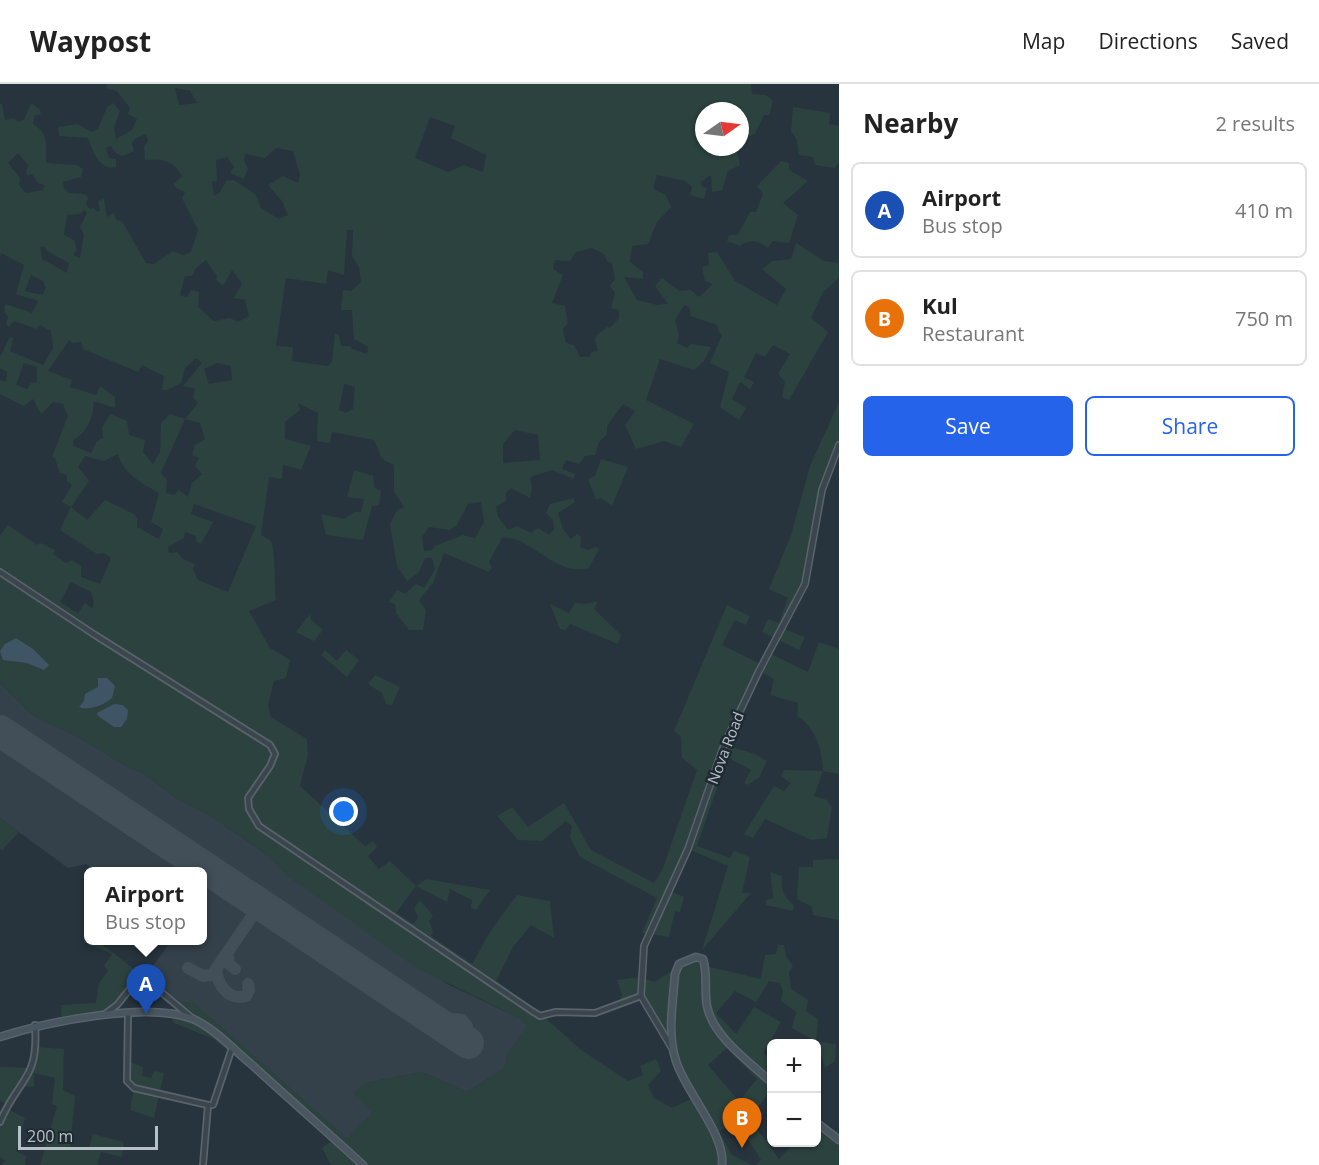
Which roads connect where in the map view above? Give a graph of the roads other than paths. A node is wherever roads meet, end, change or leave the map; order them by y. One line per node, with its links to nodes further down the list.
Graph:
1 (839, 445): 3 (street, Nova Road)
2 (0, 572): 3 (street)
3 (641, 996): 10 (street)
4 (128, 1013): 5 (main road); 6 (main road); 12 (street)
5 (103, 1015): 6 (street); 7 (main road)
6 (195, 1020): 9 (main road)
7 (35, 1025): 8 (main road); 13 (street)
8 (0, 1037)
9 (232, 1048): 12 (street); 17 (main road)
10 (672, 1050): 11 (main road); 18 (main road)
11 (767, 1079)
12 (208, 1105): 16 (street)
13 (0, 1122)
14 (821, 1126): 15 (main road)
15 (839, 1140)
16 (203, 1165)
17 (363, 1165)
18 (722, 1165)

